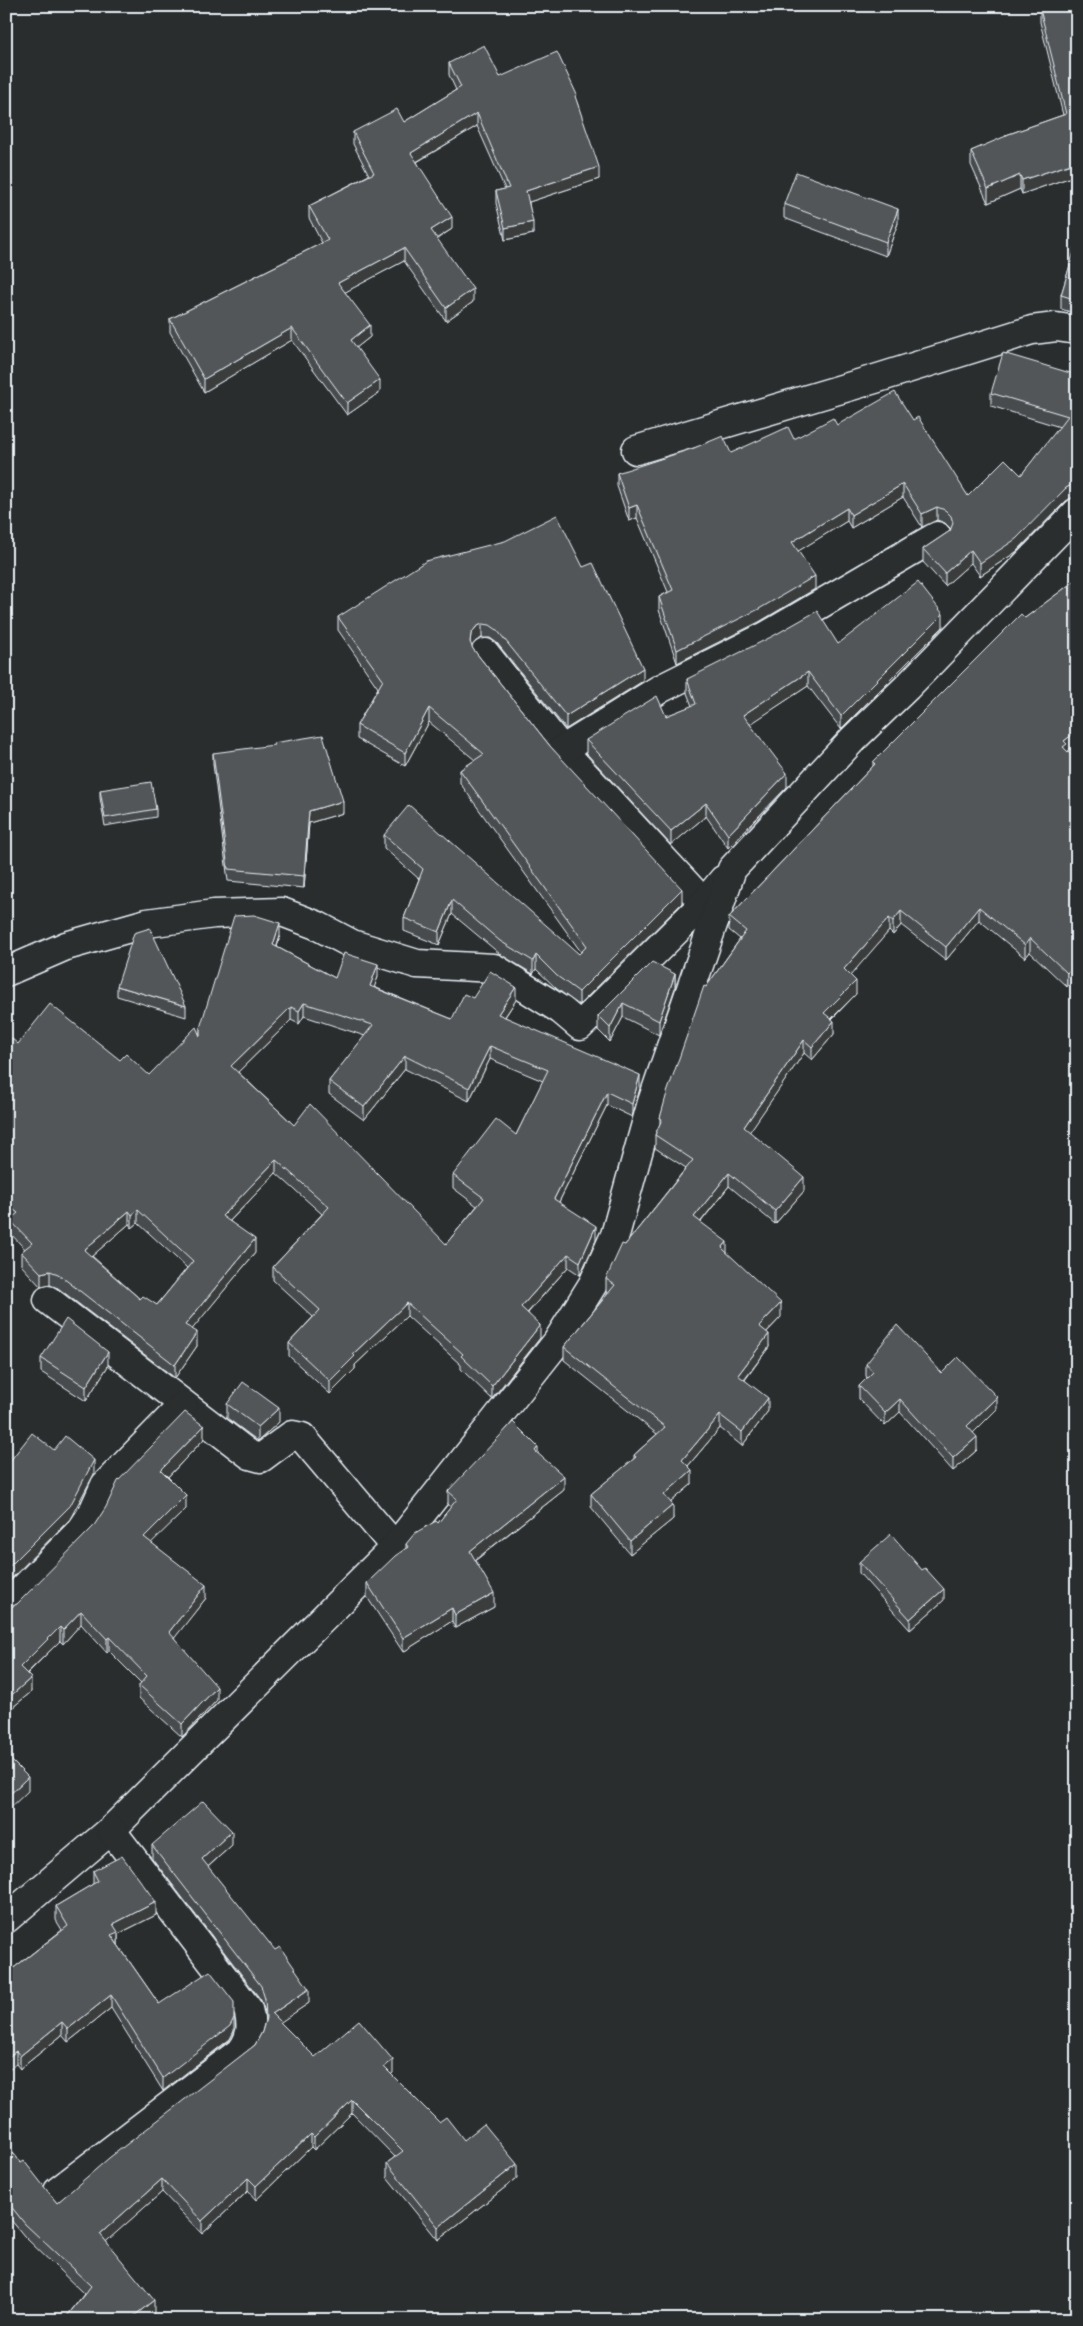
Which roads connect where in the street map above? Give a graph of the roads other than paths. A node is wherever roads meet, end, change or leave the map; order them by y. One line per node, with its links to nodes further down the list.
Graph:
1 (1077, 330): 2 (street)
2 (636, 450)
3 (1077, 512): 7 (street)
4 (937, 536): 6 (street)
5 (485, 653): 6 (street)
6 (562, 750): 8 (street)
7 (732, 869): 8 (street); 12 (street)
8 (704, 903): 9 (street)
9 (6, 972)
10 (48, 1300): 11 (street)
11 (183, 1405): 12 (street); 13 (street)
12 (395, 1547): 14 (street)
13 (6, 1606)
14 (111, 1830): 15 (street); 16 (street)
15 (6, 1919)
16 (58, 2191)

